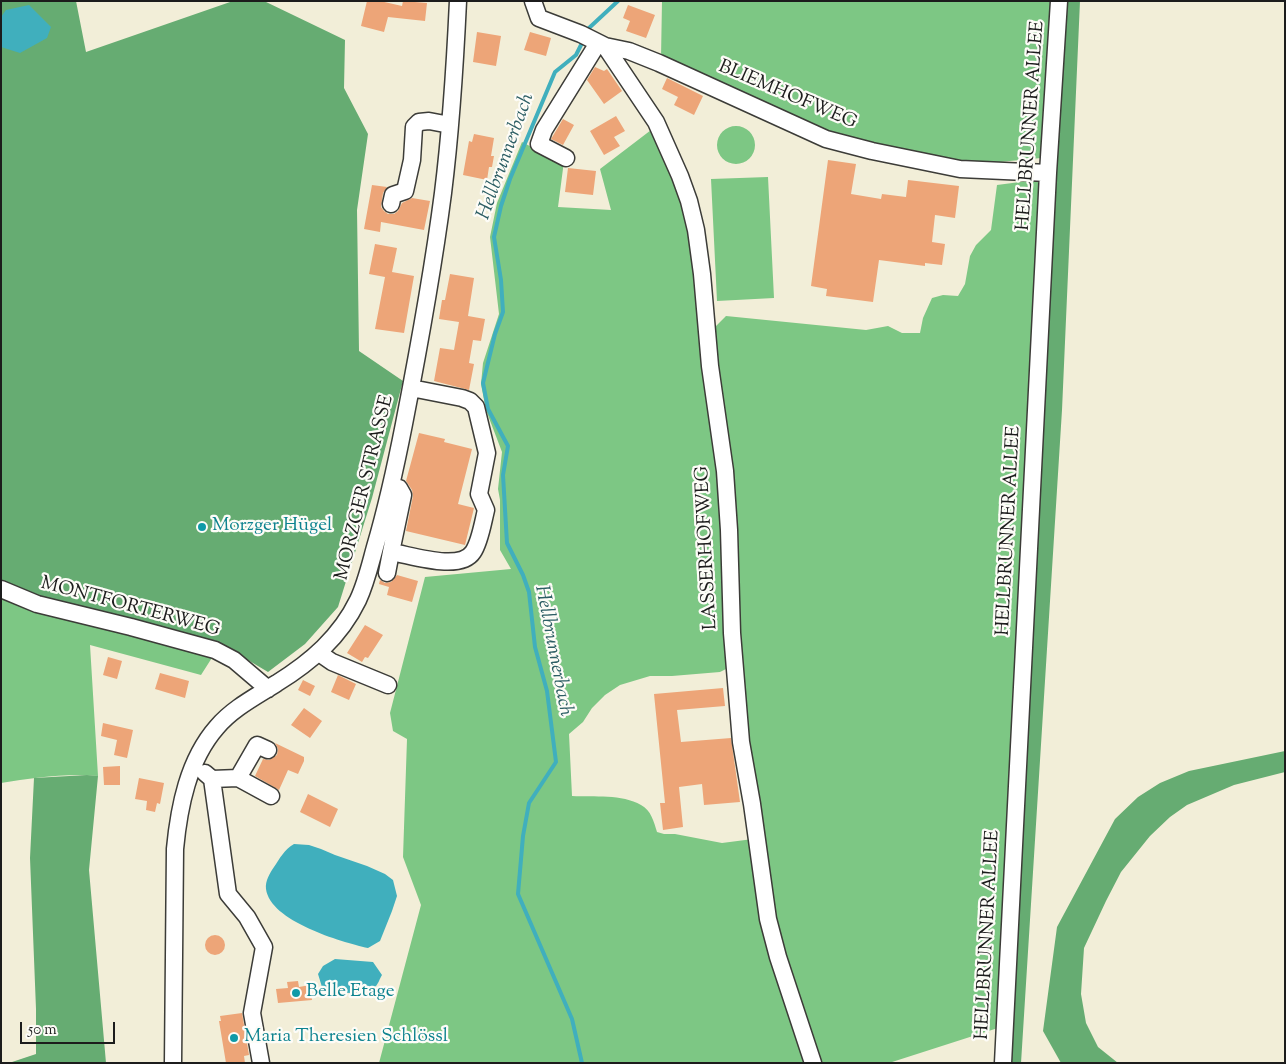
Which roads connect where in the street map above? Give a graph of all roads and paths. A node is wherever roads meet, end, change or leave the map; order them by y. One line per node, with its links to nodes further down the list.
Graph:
1 (458, 1): 5 (street, MORZGER STRASSE)
2 (532, 1): 4 (street, BLIEMHOFWEG)
3 (1059, 1): 7 (street, HELLBRUNNER ALLEE)
4 (594, 40): 6 (street); 7 (street, BLIEMHOFWEG); 24 (street, LASSERHOFWEG)
5 (450, 125): 8 (street); 9 (street, MORZGER STRASSE)
6 (566, 158)
7 (1048, 173): 25 (street, HELLBRUNNER ALLEE)
8 (391, 204)
9 (411, 388): 10 (street, MORZGER STRASSE); 11 (street)
10 (391, 486): 11 (street); 14 (street, MORZGER STRASSE)
11 (391, 552): 12 (street)
12 (387, 573)
13 (1, 589): 16 (street, MONTFORTERWEG)
14 (319, 653): 15 (street); 16 (street, MORZGER STRASSE)
15 (388, 685)
16 (268, 689): 18 (street, MORZGER STRASSE)
17 (268, 750): 19 (street)
18 (194, 768): 20 (street); 22 (street, MORZGER STRASSE)
19 (238, 778): 20 (street); 21 (street)
20 (212, 779): 23 (street)
21 (271, 796)
22 (173, 1063)
23 (261, 1063)
24 (813, 1063)
25 (1003, 1063)

